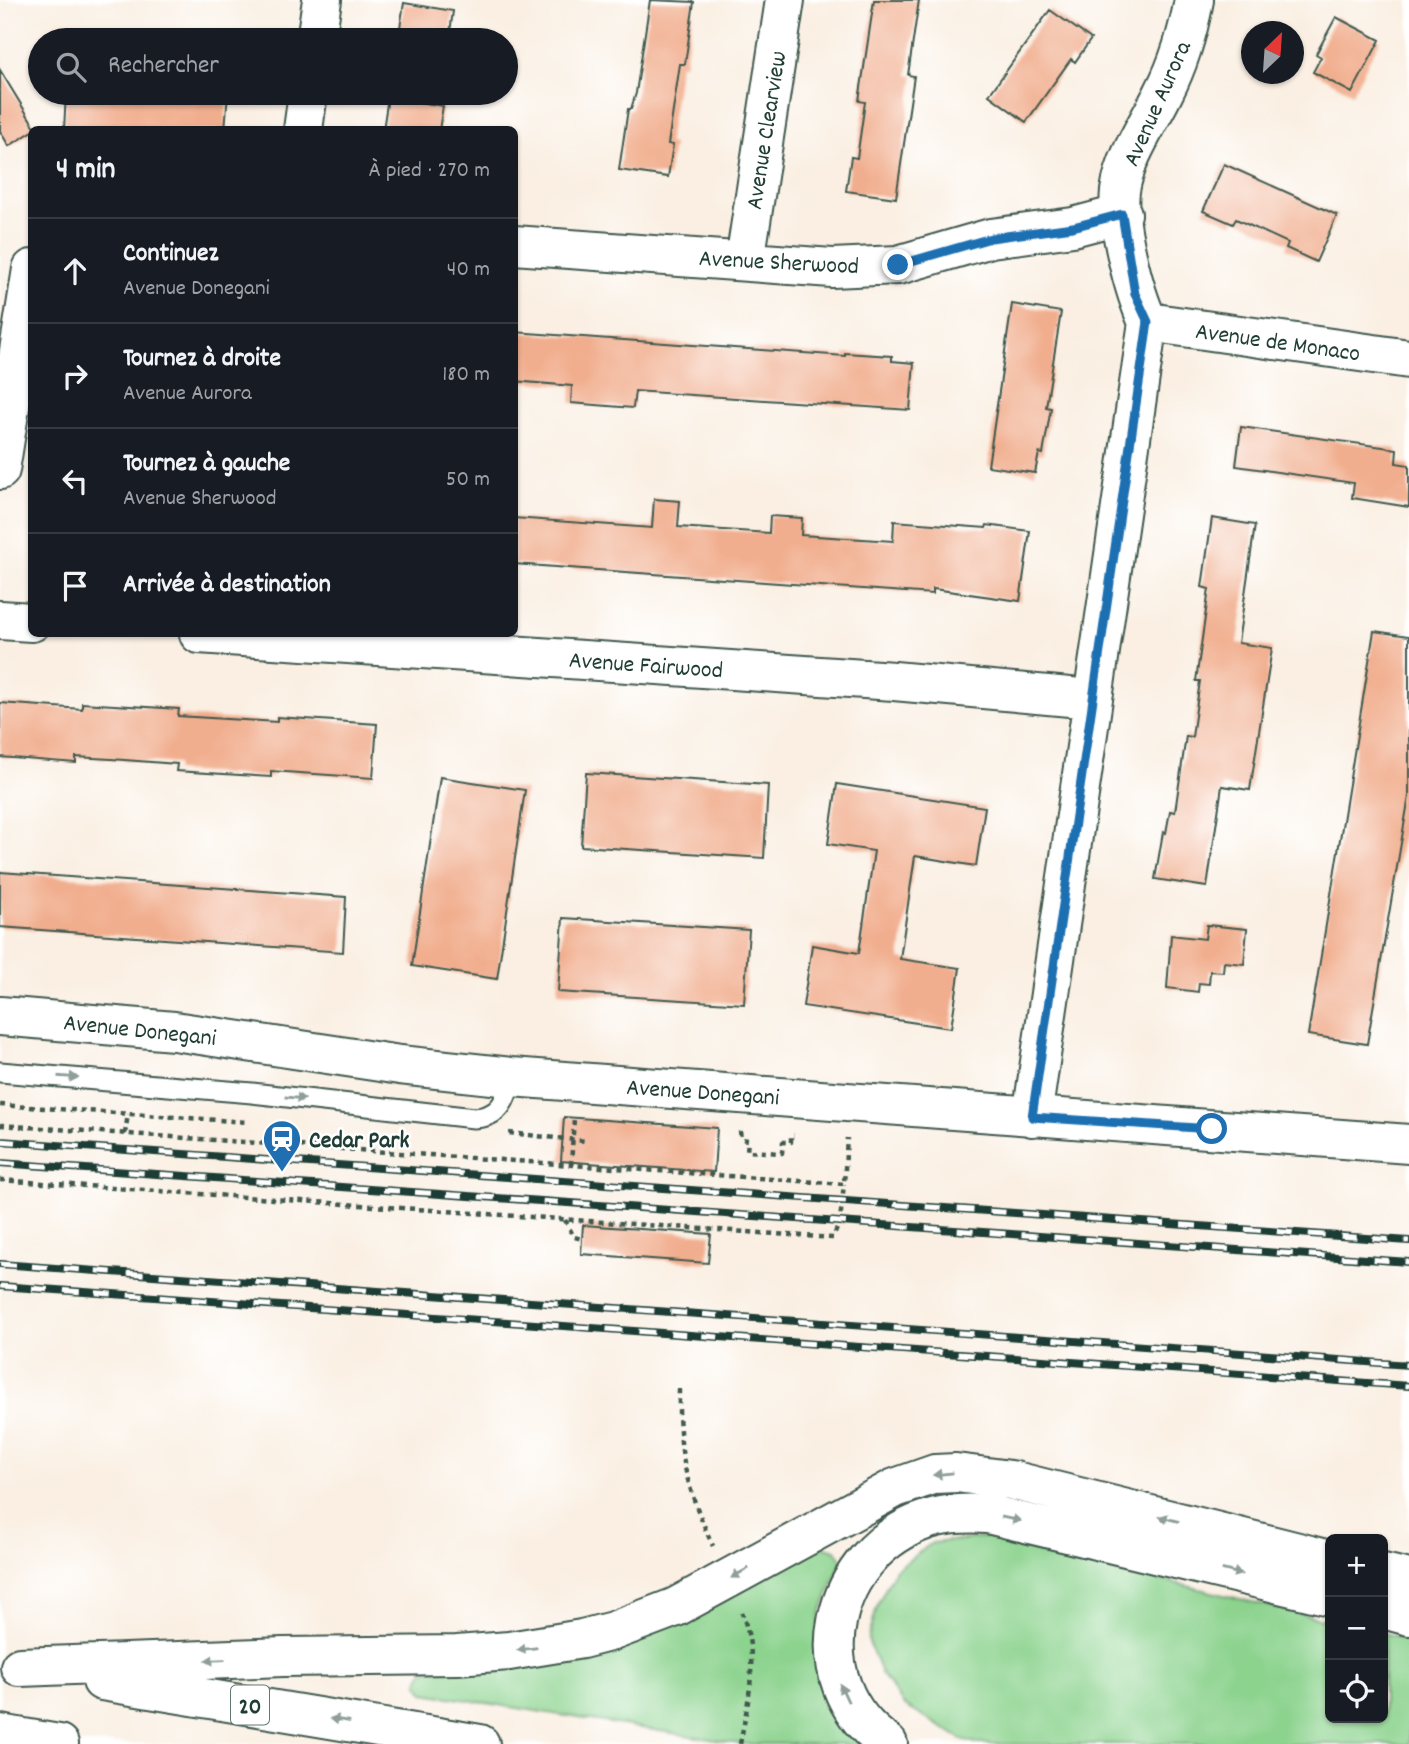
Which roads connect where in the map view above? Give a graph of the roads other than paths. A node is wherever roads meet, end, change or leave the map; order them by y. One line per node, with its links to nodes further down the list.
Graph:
1 (322, 0): 4 (main road)
2 (785, 0): 9 (main road, Avenue Clearview)
3 (1195, 0): 7 (main road, Avenue Aurora)
4 (318, 28)
5 (306, 105): 6 (main road)
6 (304, 126)
7 (1122, 214): 9 (main road, Avenue Sherwood); 11 (main road, Avenue Aurora)
8 (518, 245): 9 (main road, Avenue Sherwood)
9 (746, 261)
10 (28, 294): 13 (main road)
11 (1148, 322): 12 (main road, Avenue de Monaco); 17 (main road)
12 (1409, 359)
13 (0, 470)
14 (0, 620): 15 (main road)
15 (28, 622)
16 (243, 637): 17 (main road, Avenue Fairwood)
17 (1092, 699): 21 (main road)
18 (0, 1016): 20 (main road, Avenue Donegani)
19 (0, 1072): 20 (lane, one-way to 20)
20 (511, 1077): 21 (main road, Avenue Donegani)
21 (1032, 1117): 22 (main road, Avenue Donegani)
22 (1409, 1144)
23 (1325, 1559): 29 (main road, one-way to 29)
24 (1388, 1574): 25 (main road)
25 (1409, 1579)
26 (1325, 1596): 33 (main road, one-way to 26)
27 (1388, 1610): 28 (main road)
28 (1409, 1616)
29 (10, 1666): 32 (main road, 20, one-way to 29)
30 (0, 1734): 31 (main road)
31 (59, 1744)
32 (480, 1744)
33 (888, 1744)

